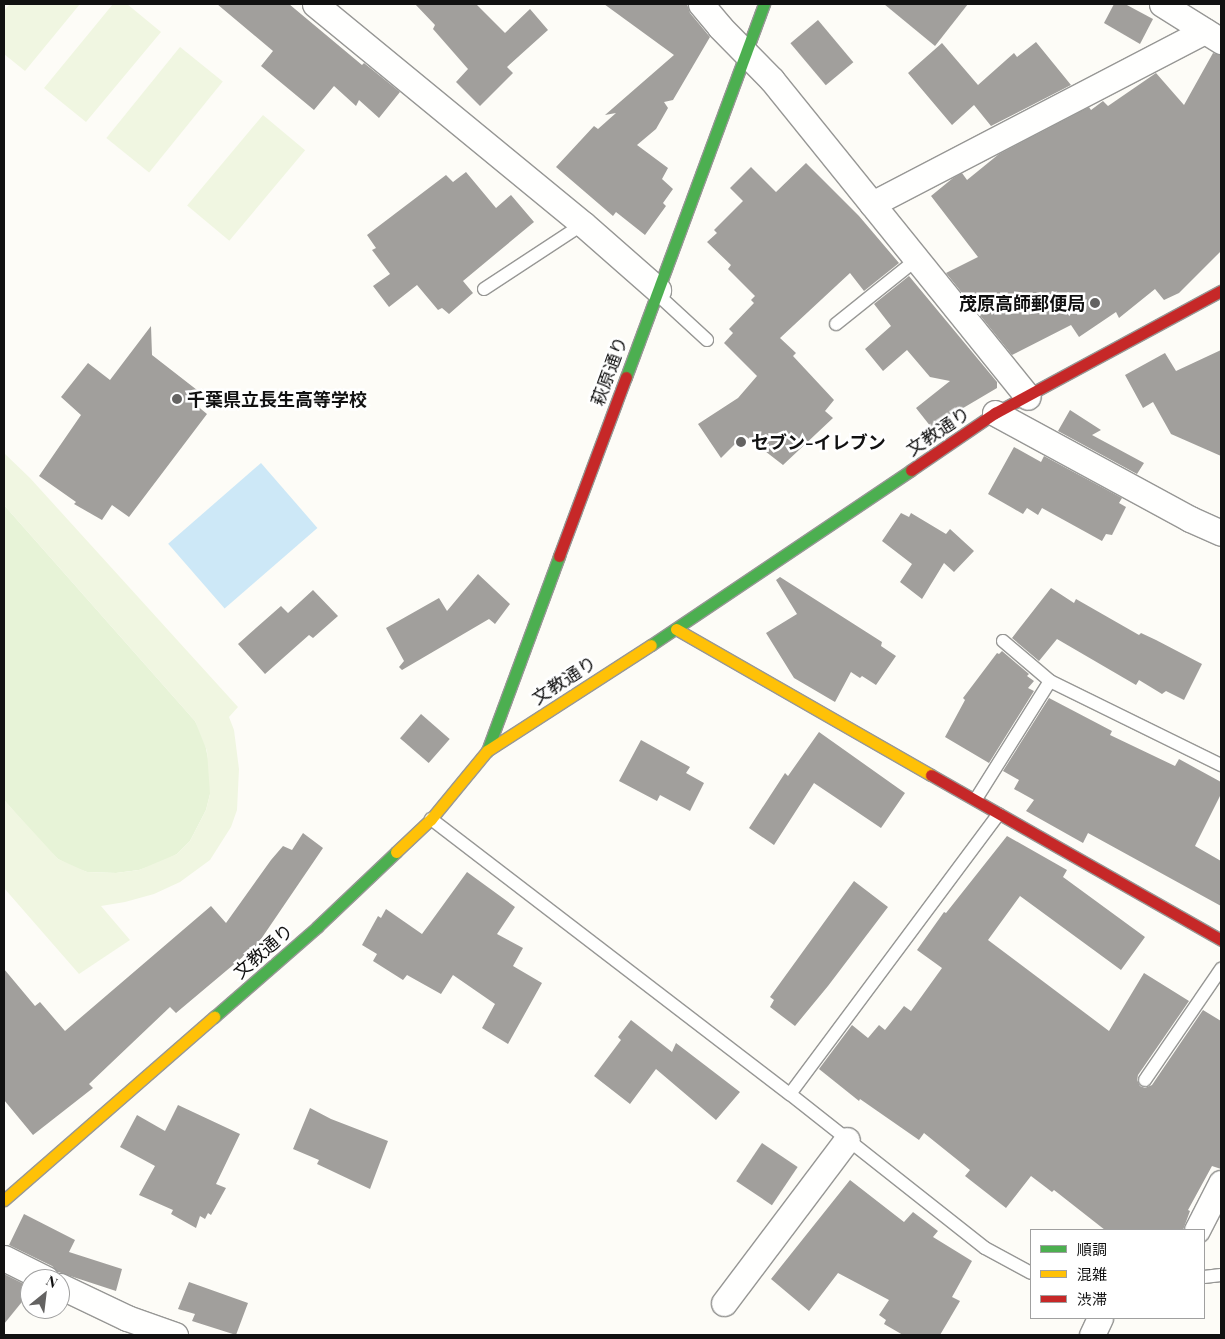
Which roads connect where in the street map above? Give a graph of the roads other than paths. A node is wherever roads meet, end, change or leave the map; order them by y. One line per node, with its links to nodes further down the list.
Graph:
1 (315, 4): 8 (street)
2 (701, 4): 6 (street)
3 (764, 4): 6 (street, 萩原通り)
4 (1162, 4): 5 (street)
5 (1213, 36): 7 (street)
6 (746, 52): 7 (street); 12 (street, 萩原通り)
7 (872, 204): 9 (street)
8 (583, 224): 10 (lane); 12 (street)
9 (916, 260): 13 (lane); 15 (street)
10 (484, 289)
11 (1221, 291): 15 (street, 文教通り)
12 (657, 292): 14 (lane); 21 (street, 萩原通り)
13 (836, 324)
14 (707, 340)
15 (1028, 397): 16 (street, 文教通り)
16 (995, 413): 17 (street); 18 (street, 文教通り)
17 (1221, 533)
18 (676, 629): 21 (street, 文教通り); 23 (street)
19 (1003, 641): 20 (lane)
20 (1050, 682): 22 (lane); 23 (lane)
21 (487, 751): 25 (street, 文教通り)
22 (1221, 765)
23 (976, 799): 24 (street)
24 (999, 814): 26 (street); 29 (lane)
25 (431, 819): 29 (lane); 32 (street, 文教通り)
26 (1221, 940)
27 (1221, 969): 28 (lane)
28 (1145, 1080)
29 (790, 1094): 30 (lane)
30 (847, 1140): 36 (lane); 40 (street)
31 (1221, 1183): 33 (street)
32 (4, 1200)
33 (1198, 1229)
34 (4, 1258): 35 (street)
35 (26, 1269)
36 (1030, 1273)
37 (1221, 1275): 38 (lane)
38 (1205, 1276)
39 (70, 1291): 42 (street)
40 (724, 1303)
41 (1100, 1319): 43 (street)
42 (175, 1335)
43 (1092, 1335)

